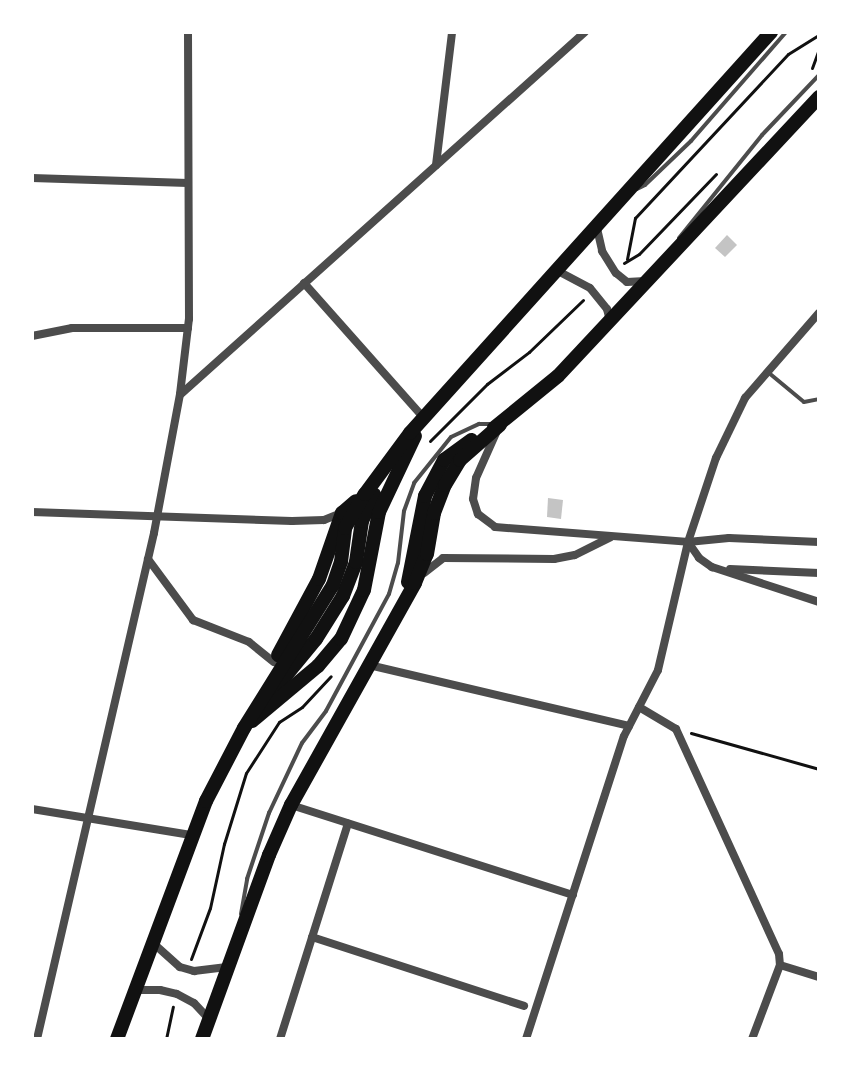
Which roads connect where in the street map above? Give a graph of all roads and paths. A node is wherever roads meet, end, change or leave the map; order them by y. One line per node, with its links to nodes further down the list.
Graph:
1 (188, 32): 11 (street)
2 (452, 32): 9 (street)
3 (585, 32): 9 (street)
4 (771, 32): 12 (main road)
5 (786, 32): 12 (lane)
6 (819, 35): 14 (path)
7 (819, 75): 15 (lane)
8 (819, 97): 15 (main road)
9 (436, 165): 18 (street)
10 (32, 178): 11 (street)
11 (188, 183): 21 (street)
12 (621, 195): 13 (main road)
13 (596, 223): 16 (main road); 17 (street)
14 (627, 259)
15 (665, 261): 17 (main road)
16 (555, 270): 20 (street); 26 (main road)
17 (646, 281): 20 (main road)
18 (304, 283): 24 (street); 26 (street)
19 (819, 313): 23 (street)
20 (610, 322): 27 (main road)
21 (188, 328): 22 (street); 24 (street)
22 (32, 336)
23 (767, 371): 25 (lane); 34 (street)
24 (180, 394): 32 (street)
25 (819, 399)
26 (424, 418): 28 (main road); 46 (main road)
27 (500, 425): 33 (street); 39 (main road); 41 (main road); 55 (lane)
28 (401, 444): 29 (main road); 46 (main road)
29 (365, 494): 31 (main road); 46 (main road)
30 (32, 512): 32 (street)
31 (342, 513): 32 (street); 42 (main road)
32 (157, 516): 36 (street)
33 (613, 536): 34 (street); 39 (street)
34 (688, 542): 35 (street); 37 (street); 44 (street)
35 (819, 542)
36 (148, 559): 42 (street); 51 (street)
37 (717, 569): 38 (street); 40 (street)
38 (819, 573)
39 (415, 583): 41 (main road)
40 (819, 602)
41 (395, 616): 43 (main road)
42 (274, 662): 46 (main road)
43 (368, 664): 45 (street); 49 (main road)
44 (639, 707): 45 (street); 47 (street)
45 (629, 726): 54 (street)
46 (244, 728): 53 (main road)
47 (676, 729): 48 (path); 58 (street)
48 (819, 769)
49 (291, 805): 52 (street); 55 (main road)
50 (32, 809): 51 (street)
51 (86, 816): 53 (street); 65 (street)
52 (348, 823): 54 (street); 56 (street)
53 (191, 835): 57 (main road)
54 (573, 895): 70 (street)
55 (240, 928): 59 (main road)
56 (312, 937): 62 (street); 69 (street)
57 (153, 942): 59 (street); 61 (main road)
58 (780, 965): 60 (street); 71 (street)
59 (227, 967): 64 (main road)
60 (819, 977)
61 (134, 990): 64 (street); 66 (main road)
62 (524, 1006)
63 (173, 1007): 67 (path)
64 (209, 1019): 68 (main road)
65 (37, 1039)
66 (117, 1039)
67 (166, 1039)
68 (202, 1039)
69 (280, 1039)
70 (526, 1039)
71 (752, 1039)

